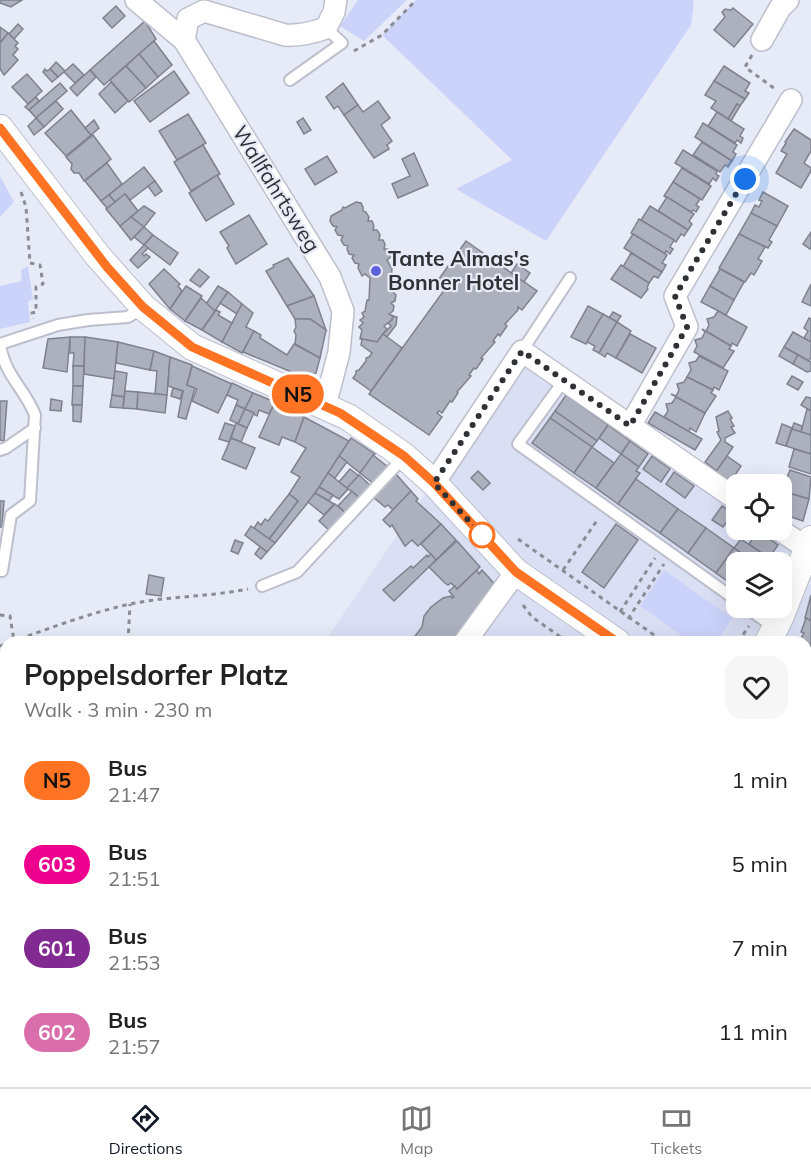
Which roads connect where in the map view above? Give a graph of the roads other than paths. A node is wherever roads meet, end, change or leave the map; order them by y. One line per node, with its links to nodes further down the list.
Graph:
1 (136, 0): 6 (street, Wallfahrtsweg)
2 (336, 0): 5 (street)
3 (788, 0): 7 (street)
4 (189, 7): 5 (street); 6 (street)
5 (326, 27): 8 (lane)
6 (184, 40): 16 (street, Wallfahrtsweg)
7 (762, 40)
8 (290, 80)
9 (791, 100): 17 (street)
10 (0, 128): 12 (street)
11 (570, 278): 14 (lane)
12 (143, 307): 13 (lane); 16 (street)
13 (0, 344): 18 (lane)
14 (522, 351): 15 (street); 21 (street)
15 (565, 379): 17 (street); 28 (lane)
16 (325, 406): 20 (street)
17 (630, 426): 22 (street)
18 (34, 428): 19 (lane); 25 (lane)
19 (0, 450)
20 (404, 456): 21 (street); 27 (lane)
21 (434, 483): 26 (street)
22 (726, 492)
23 (792, 536): 24 (street)
24 (810, 544): 30 (street)
25 (0, 571)
26 (516, 572): 31 (street); 32 (street)
27 (262, 586)
28 (726, 593)
29 (757, 618): 30 (lane)
30 (771, 635)
31 (469, 636)
32 (608, 636)

